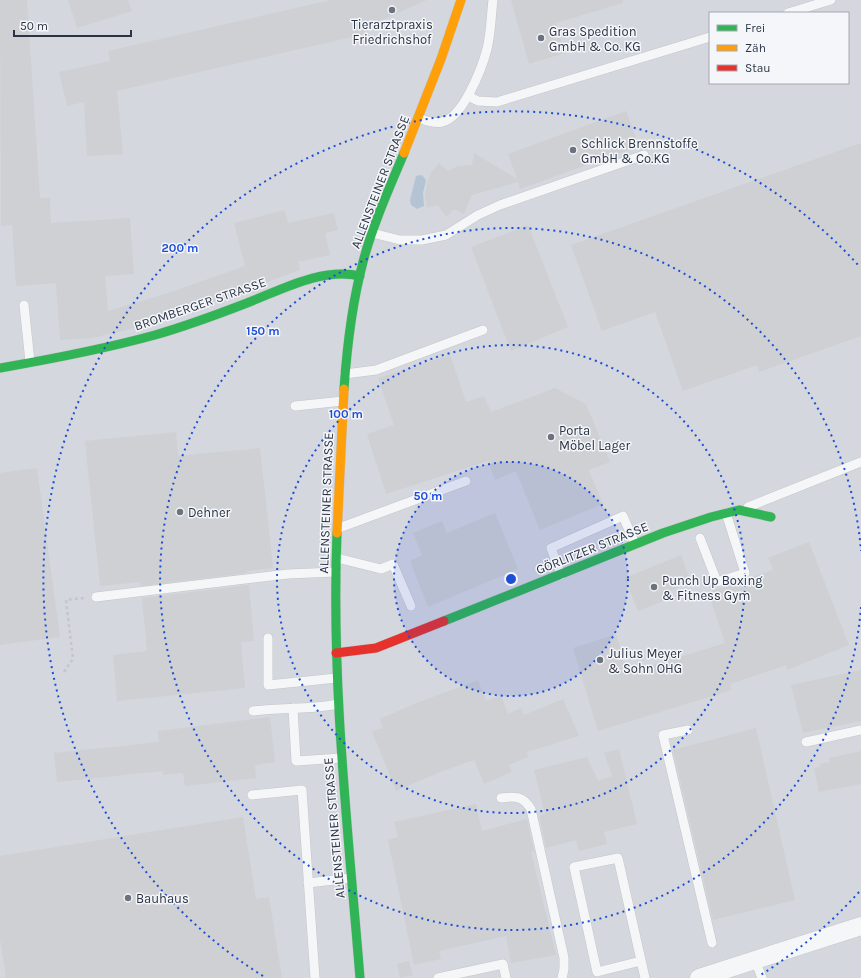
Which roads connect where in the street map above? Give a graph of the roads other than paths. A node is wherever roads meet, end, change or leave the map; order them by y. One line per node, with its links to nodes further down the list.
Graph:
1 (461, 0): 7 (street, ALLENSTEINER STRASSE)
2 (493, 0): 6 (lane)
3 (831, 0): 4 (lane)
4 (791, 12)
5 (709, 37): 6 (lane)
6 (468, 96): 7 (lane)
7 (418, 118): 9 (street, ALLENSTEINER STRASSE)
8 (644, 155): 9 (lane)
9 (372, 233): 10 (street, ALLENSTEINER STRASSE)
10 (360, 276): 13 (street, BROMBERGER STRASSE); 15 (street, ALLENSTEINER STRASSE)
11 (24, 305): 13 (lane)
12 (483, 330): 15 (lane)
13 (30, 362): 14 (street, BROMBERGER STRASSE)
14 (0, 368)
15 (345, 374): 16 (street, ALLENSTEINER STRASSE)
16 (343, 401): 17 (lane); 23 (street, ALLENSTEINER STRASSE)
17 (295, 406)
18 (861, 462): 20 (lane)
19 (466, 480): 23 (lane)
20 (739, 510): 21 (street, GÖRLITZER STRASSE); 22 (street, GÖRLITZER STRASSE)
21 (726, 513): 24 (lane); 25 (street, GÖRLITZER STRASSE)
22 (771, 517)
23 (338, 528): 26 (street, ALLENSTEINER STRASSE)
24 (700, 538)
25 (635, 544): 28 (street, GÖRLITZER STRASSE); 28 (lane)
26 (337, 558): 27 (street, ALLENSTEINER STRASSE); 30 (lane)
27 (336, 572): 29 (lane); 32 (street, ALLENSTEINER STRASSE)
28 (561, 575): 32 (street, GÖRLITZER STRASSE)
29 (96, 597)
30 (411, 606)
31 (268, 638): 33 (lane)
32 (336, 653): 33 (street, ALLENSTEINER STRASSE)
33 (337, 678): 34 (street, ALLENSTEINER STRASSE)
34 (338, 704): 35 (lane); 40 (street, ALLENSTEINER STRASSE)
35 (293, 708): 36 (lane); 40 (lane)
36 (253, 711)
37 (688, 730): 46 (lane)
38 (861, 730): 39 (lane)
39 (806, 742)
40 (341, 758): 43 (street, ALLENSTEINER STRASSE)
41 (252, 796): 44 (lane)
42 (501, 798): 53 (lane)
43 (352, 878): 44 (lane); 50 (street, ALLENSTEINER STRASSE)
44 (308, 883): 49 (lane)
45 (861, 926): 47 (street)
46 (712, 943)
47 (755, 960): 55 (street); 56 (lane)
48 (641, 961): 48 (lane); 54 (lane)
49 (315, 978)
50 (360, 978)
51 (438, 978): 52 (lane)
52 (506, 978)
53 (562, 978)
54 (645, 978)
55 (699, 978)
56 (762, 978)

